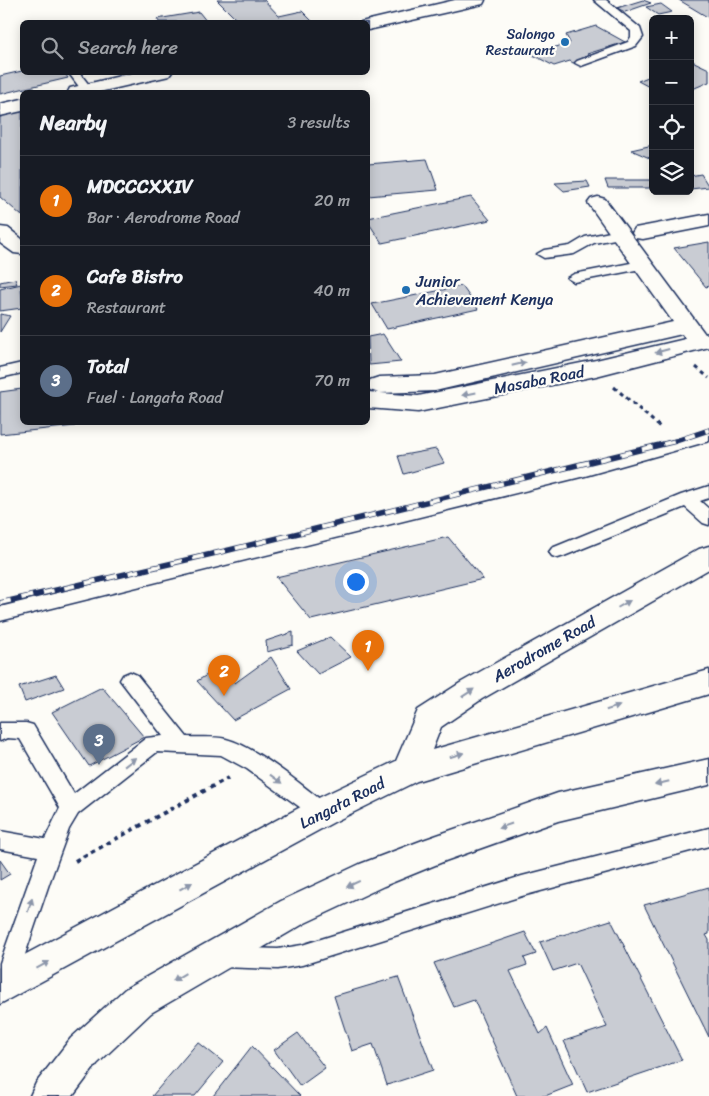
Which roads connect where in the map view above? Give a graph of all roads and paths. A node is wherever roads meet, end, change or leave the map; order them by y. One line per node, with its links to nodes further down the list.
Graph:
1 (477, 0): 3 (main road)
2 (599, 0): 4 (lane)
3 (370, 25)
4 (581, 63)
5 (74, 75): 7 (lane)
6 (150, 75): 8 (main road)
7 (82, 90)
8 (86, 90)
9 (20, 105): 10 (main road)
10 (0, 110)
11 (598, 203): 17 (main road)
12 (0, 213): 14 (main road)
13 (709, 220): 15 (main road)
14 (20, 226)
15 (643, 232)
16 (0, 233): 18 (main road)
17 (620, 234): 19 (lane); 20 (main road)
18 (20, 247)
19 (544, 254)
20 (641, 265): 21 (lane); 22 (main road)
21 (574, 278)
22 (701, 333): 24 (main road, Masaba Road, one-way to 24); 26 (main road, Masaba Road, one-way to 22)
23 (20, 368): 25 (lane)
24 (596, 368): 27 (main road, Masaba Road, one-way to 27); 29 (path)
25 (0, 373)
26 (370, 384)
27 (370, 400)
28 (709, 436): 29 (lane)
29 (679, 444): 35 (lane)
30 (709, 492): 31 (lane)
31 (687, 499): 32 (lane); 33 (lane)
32 (709, 519)
33 (558, 552)
34 (709, 556): 41 (main road, Aerodrome Road, one-way to 34)
35 (0, 614)
36 (130, 680): 39 (lane)
37 (709, 682): 41 (main road, Langata Road, one-way to 37)
38 (0, 733): 43 (lane)
39 (180, 744): 40 (lane); 43 (lane, one-way to 39)
40 (254, 764): 44 (lane, one-way to 44); 48 (path)
41 (408, 770): 44 (main road, Langata Road)
42 (709, 772): 49 (main road, one-way to 49)
43 (71, 808): 47 (lane)
44 (322, 812): 50 (main road, Langata Road, one-way to 44)
45 (709, 837): 49 (lane)
46 (0, 840): 47 (lane)
47 (51, 849): 48 (lane)
48 (38, 881): 50 (lane, one-way to 48)
49 (213, 957): 51 (main road, one-way to 51)
50 (2, 986)
51 (49, 1096)

